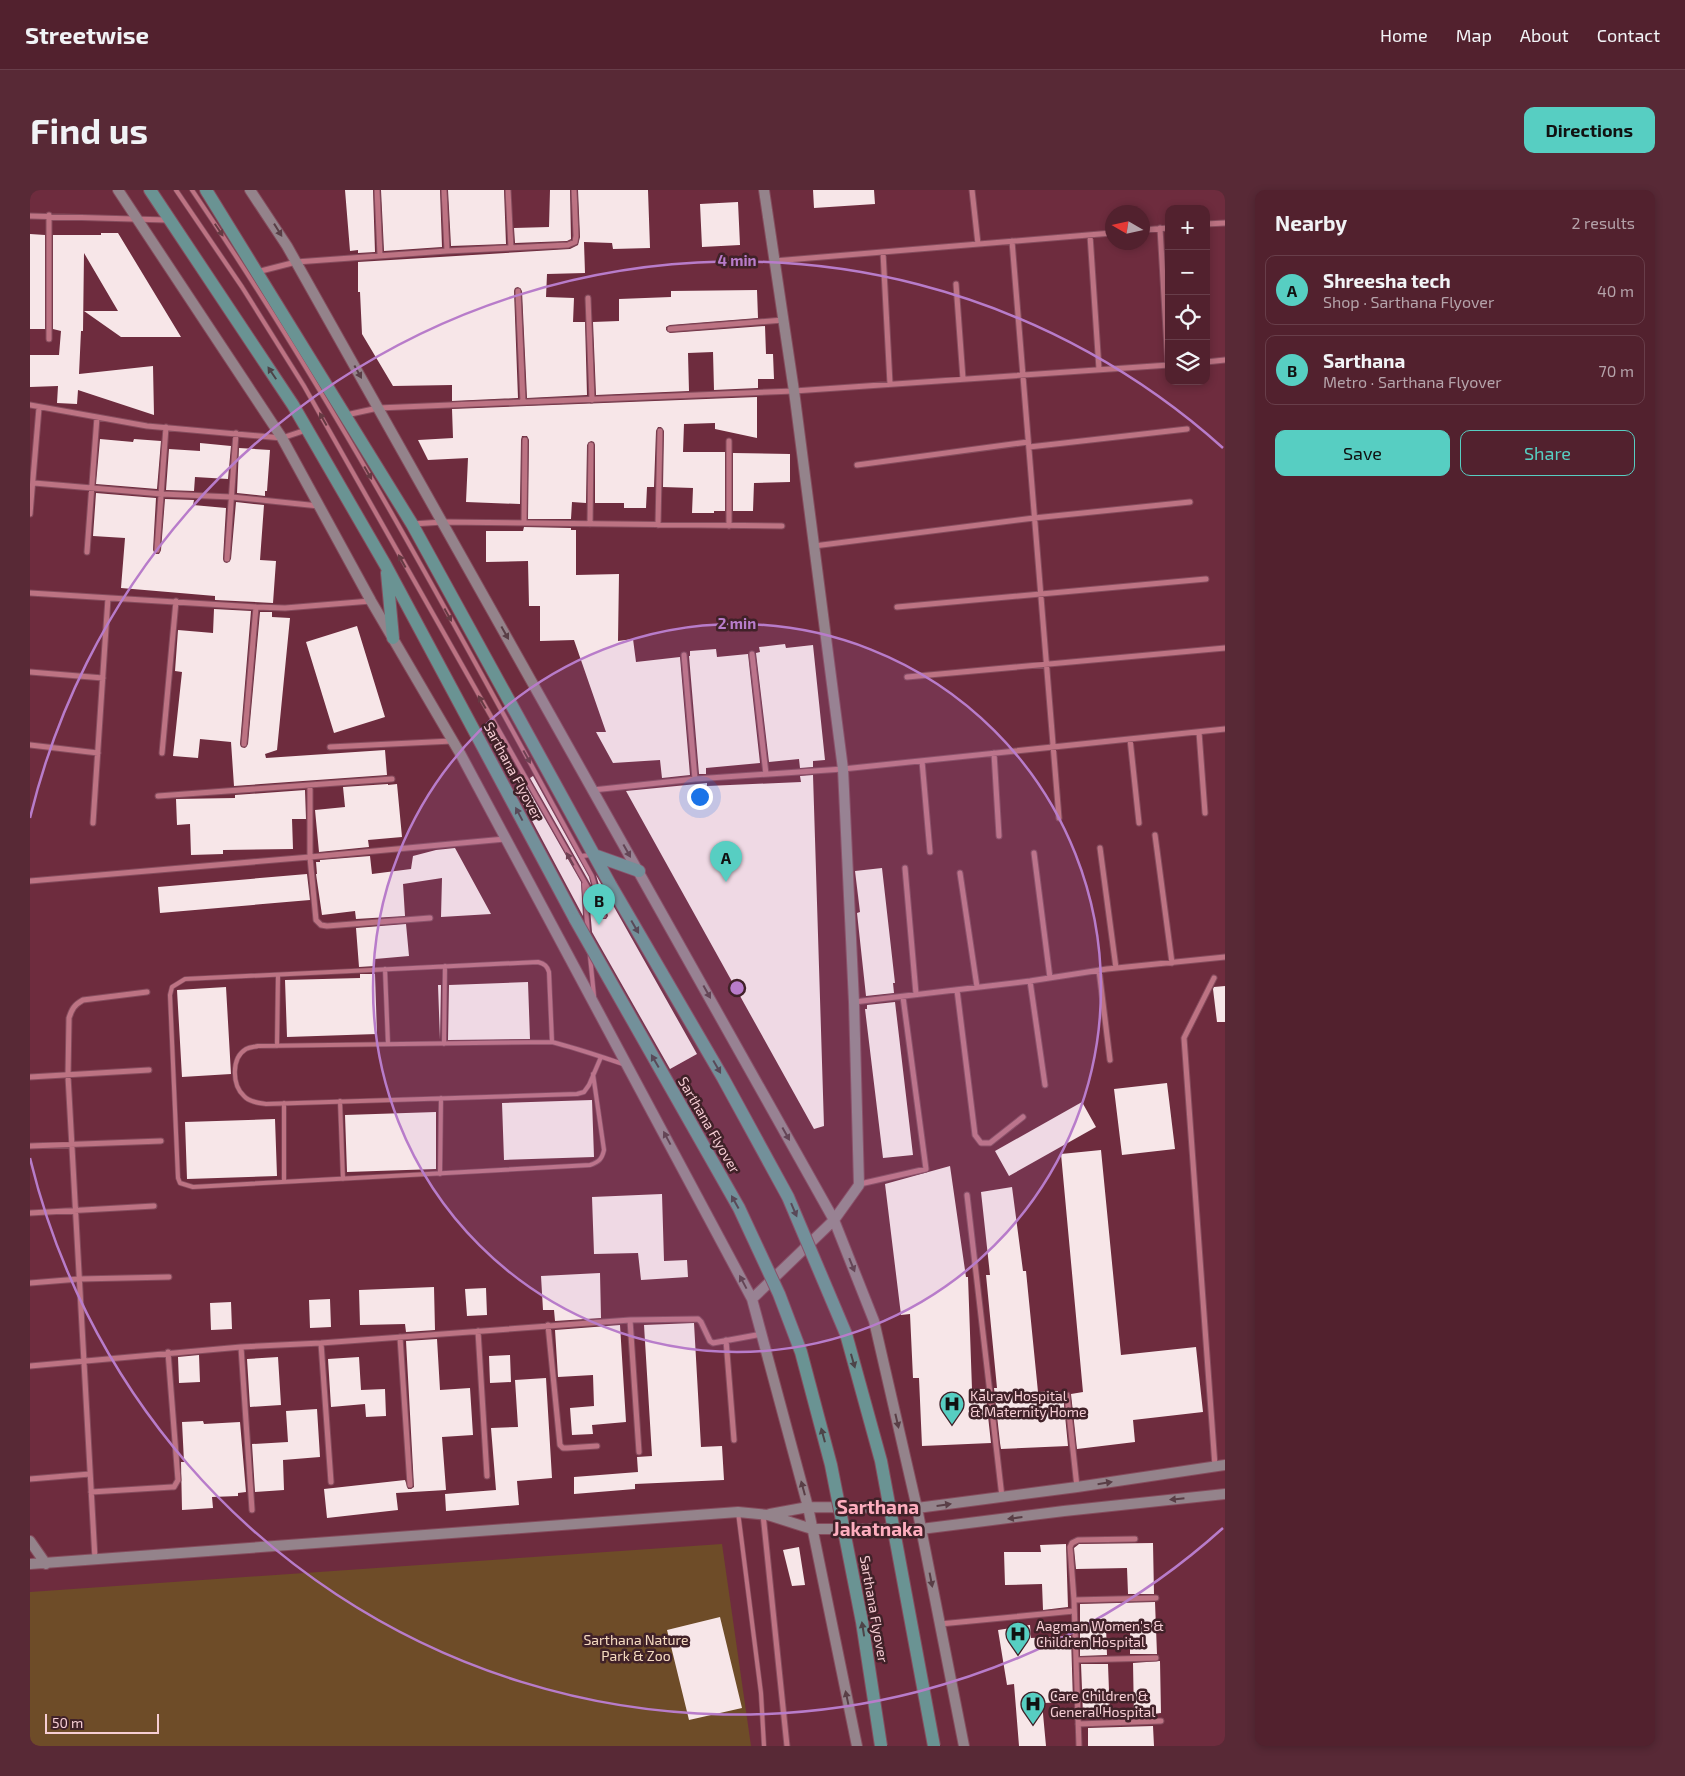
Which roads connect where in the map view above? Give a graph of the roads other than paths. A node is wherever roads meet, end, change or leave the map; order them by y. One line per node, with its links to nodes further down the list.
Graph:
1 (118, 190): 15 (street)
2 (150, 190): 16 (main road, Sarthana Flyover)
3 (176, 190): 137 (lane, one-way to 3)
4 (192, 190): 131 (lane, one-way to 131)
5 (206, 190): 32 (main road)
6 (250, 190): 31 (street, one-way to 31)
7 (377, 190): 29 (street)
8 (444, 190): 27 (street)
9 (508, 190): 26 (street)
10 (574, 190): 26 (street)
11 (764, 190): 30 (street)
12 (972, 190): 25 (street)
13 (30, 216): 14 (street)
14 (49, 216): 15 (street); 38 (street)
15 (137, 218): 16 (street); 60 (street)
16 (169, 220): 56 (main road, Sarthana Flyover, one-way to 16)
17 (1225, 223): 18 (street)
18 (1210, 224)
19 (1160, 228): 20 (street); 21 (street); 39 (street)
20 (1165, 228)
21 (1150, 229)
22 (1105, 233): 23 (street)
23 (1090, 235): 24 (street); 43 (street)
24 (1012, 242): 25 (street); 44 (street)
25 (978, 244): 28 (street)
26 (511, 248): 27 (street)
27 (447, 251): 29 (street)
28 (883, 252): 30 (street); 46 (street)
29 (380, 255): 31 (street)
30 (774, 261): 36 (street)
31 (296, 262): 32 (street); 52 (street, one-way to 52)
32 (257, 272): 53 (main road)
33 (956, 284): 45 (street)
34 (518, 291): 49 (street)
35 (588, 298): 48 (street)
36 (783, 320): 37 (street); 47 (street)
37 (670, 329)
38 (49, 339)
39 (1167, 340)
40 (1225, 360): 41 (street)
41 (1210, 362)
42 (1165, 364): 43 (street)
43 (1099, 369): 44 (street)
44 (1023, 375): 45 (street); 63 (street)
45 (963, 379): 46 (street)
46 (890, 384): 47 (street)
47 (794, 391): 48 (street); 81 (street)
48 (592, 400): 49 (street)
49 (523, 402): 52 (street)
50 (30, 406): 51 (street)
51 (40, 408): 54 (street); 66 (street)
52 (378, 408): 53 (street); 74 (street)
53 (345, 415): 76 (main road)
54 (97, 417): 55 (street); 67 (street)
55 (166, 427): 59 (street); 68 (street)
56 (307, 429): 60 (street); 85 (main road, Sarthana Flyover)
57 (1187, 429): 63 (street)
58 (660, 431): 78 (street)
59 (236, 433): 60 (street); 69 (street)
60 (282, 438): 71 (street)
61 (525, 440): 75 (street)
62 (729, 441): 79 (street)
63 (1029, 444): 65 (street); 73 (street)
64 (591, 445): 77 (street)
65 (857, 464)
66 (34, 483): 67 (street); 72 (street)
67 (91, 488): 68 (street); 83 (street)
68 (162, 494): 69 (street); 82 (street)
69 (232, 497): 71 (street); 84 (street)
70 (1190, 502): 73 (street)
71 (319, 506): 91 (street)
72 (30, 514)
73 (1034, 518): 81 (street); 88 (street)
74 (443, 522): 75 (street); 76 (street); 119 (street, one-way to 119)
75 (524, 523): 77 (street)
76 (412, 524): 131 (main road)
77 (590, 524): 78 (street)
78 (658, 524): 79 (street)
79 (729, 526): 80 (street)
80 (782, 526)
81 (814, 546): 114 (street)
82 (157, 550)
83 (87, 552)
84 (227, 559)
85 (386, 566): 94 (main road); 236 (main road, Sarthana Flyover, one-way to 85, bridge)
86 (1206, 579): 88 (street)
87 (30, 593): 89 (street)
88 (1040, 594): 93 (street); 98 (street)
89 (108, 598): 90 (street); 100 (street)
90 (176, 601): 92 (street); 111 (street)
91 (371, 602): 92 (street); 94 (street)
92 (256, 607): 106 (street)
93 (896, 607)
94 (393, 638): 105 (street)
95 (1225, 648): 98 (street)
96 (752, 654): 115 (street)
97 (684, 655): 116 (street)
98 (1046, 664): 101 (street); 109 (street)
99 (30, 672): 100 (street)
100 (103, 678): 110 (street)
101 (907, 678)
102 (1225, 729): 103 (street)
103 (1199, 732): 104 (street); 121 (street)
104 (1130, 739): 109 (street); 124 (street)
105 (454, 741): 108 (street); 127 (street)
106 (244, 744)
107 (30, 745): 110 (street)
108 (330, 747)
109 (1053, 747): 112 (street); 122 (street)
110 (98, 753): 123 (street)
111 (162, 753)
112 (994, 753): 113 (street); 126 (street)
113 (922, 761): 114 (street); 129 (street)
114 (843, 769): 115 (street); 154 (street)
115 (766, 774): 116 (street)
116 (696, 779): 119 (street)
117 (392, 780): 118 (street)
118 (310, 785): 120 (street); 132 (street)
119 (593, 790): 134 (street, one-way to 134)
120 (158, 796)
121 (1205, 813)
122 (1059, 818)
123 (93, 823)
124 (1138, 823)
125 (1155, 835): 140 (street)
126 (999, 836)
127 (507, 838): 132 (street); 155 (street)
128 (1100, 848): 142 (street)
129 (930, 852)
130 (1034, 853): 146 (street)
131 (588, 856): 134 (main road); 137 (lane); 237 (main road, one-way to 237, bridge)
132 (310, 857): 136 (street); 138 (street)
133 (905, 868): 152 (street)
134 (639, 871): 183 (street, one-way to 183)
135 (960, 872): 149 (street)
136 (30, 881)
137 (584, 883): 155 (lane)
138 (430, 918)
139 (1225, 957): 140 (street)
140 (1172, 962): 142 (street)
141 (445, 966): 143 (lane); 156 (lane); 158 (lane)
142 (1116, 968): 144 (street)
143 (385, 969): 145 (lane); 157 (lane)
144 (1099, 970): 146 (street); 161 (street)
145 (278, 975): 159 (lane); 177 (lane)
146 (1050, 978): 148 (street)
147 (1214, 978): 203 (street)
148 (1030, 981): 149 (street); 167 (street)
149 (977, 987): 150 (street)
150 (957, 990): 152 (street); 171 (street)
151 (148, 992): 165 (street)
152 (916, 994): 153 (street)
153 (903, 997): 154 (street); 178 (street)
154 (854, 1002): 178 (street)
155 (594, 1003): 162 (street)
156 (552, 1042): 158 (lane); 160 (lane)
157 (388, 1044): 158 (lane); 159 (lane)
158 (444, 1044)
159 (277, 1046): 170 (lane)
160 (601, 1057): 162 (lane); 164 (lane)
161 (1110, 1060)
162 (627, 1065): 187 (street, one-way to 162)
163 (149, 1070): 165 (street)
164 (594, 1074): 168 (lane); 175 (lane)
165 (68, 1076): 166 (street); 173 (street)
166 (30, 1077)
167 (1044, 1085)
168 (440, 1098): 169 (lane); 175 (lane)
169 (340, 1101): 170 (lane); 176 (lane)
170 (284, 1103): 177 (lane)
171 (1023, 1117)
172 (161, 1141): 173 (street)
173 (72, 1144): 174 (street); 181 (street)
174 (30, 1146)
175 (440, 1174): 176 (lane)
176 (344, 1179): 177 (lane)
177 (284, 1182)
178 (859, 1184): 183 (street)
179 (967, 1195): 212 (street)
180 (154, 1206): 181 (street)
181 (76, 1212): 182 (street); 185 (street)
182 (30, 1213)
183 (834, 1220): 187 (street); 214 (street, one-way to 214)
184 (169, 1277): 185 (street)
185 (79, 1279): 186 (street); 197 (street)
186 (30, 1283)
187 (752, 1298): 191 (street)
188 (630, 1320): 189 (street); 193 (street); 202 (street)
189 (548, 1325): 190 (street); 201 (street)
190 (478, 1331): 192 (street); 205 (street)
191 (762, 1334): 193 (street); 213 (street, one-way to 191)
192 (400, 1337): 194 (street); 208 (street)
193 (726, 1340): 200 (street)
194 (321, 1344): 195 (street); 207 (street)
195 (242, 1347): 196 (street); 215 (street)
196 (168, 1352): 197 (street); 210 (street)
197 (84, 1362): 198 (street); 204 (street)
198 (30, 1366)
199 (1067, 1394): 209 (street)
200 (734, 1440)
201 (597, 1446)
202 (639, 1452)
203 (1220, 1465): 209 (street, one-way to 203)
204 (90, 1474): 206 (street); 210 (street)
205 (487, 1476)
206 (30, 1479)
207 (331, 1482)
208 (410, 1485)
209 (1077, 1487): 212 (street)
210 (91, 1492): 222 (street)
211 (1225, 1494): 219 (street, one-way to 219)
212 (1002, 1497): 214 (street, one-way to 212)
213 (808, 1507): 214 (street); 217 (street); 218 (street)
214 (917, 1508): 219 (street)
215 (252, 1510)
216 (738, 1512): 217 (street); 222 (street); 233 (lane)
217 (766, 1514): 218 (street); 234 (street)
218 (812, 1529): 219 (street); 235 (street, one-way to 218)
219 (921, 1529): 228 (street, one-way to 228)
220 (1135, 1540): 226 (street)
221 (30, 1541): 224 (street)
222 (95, 1560): 224 (street)
223 (30, 1564): 224 (street)
224 (46, 1564)
225 (1156, 1598): 226 (street)
226 (1074, 1600): 227 (street)
227 (1074, 1611): 228 (street); 230 (street)
228 (940, 1624): 238 (street)
229 (1156, 1658): 230 (street)
230 (1076, 1660): 232 (street)
231 (1161, 1721): 232 (street)
232 (1078, 1724): 239 (street)
233 (764, 1746)
234 (787, 1746)
235 (857, 1746)
236 (882, 1746)
237 (934, 1746)
238 (964, 1746)
239 (1079, 1746)

